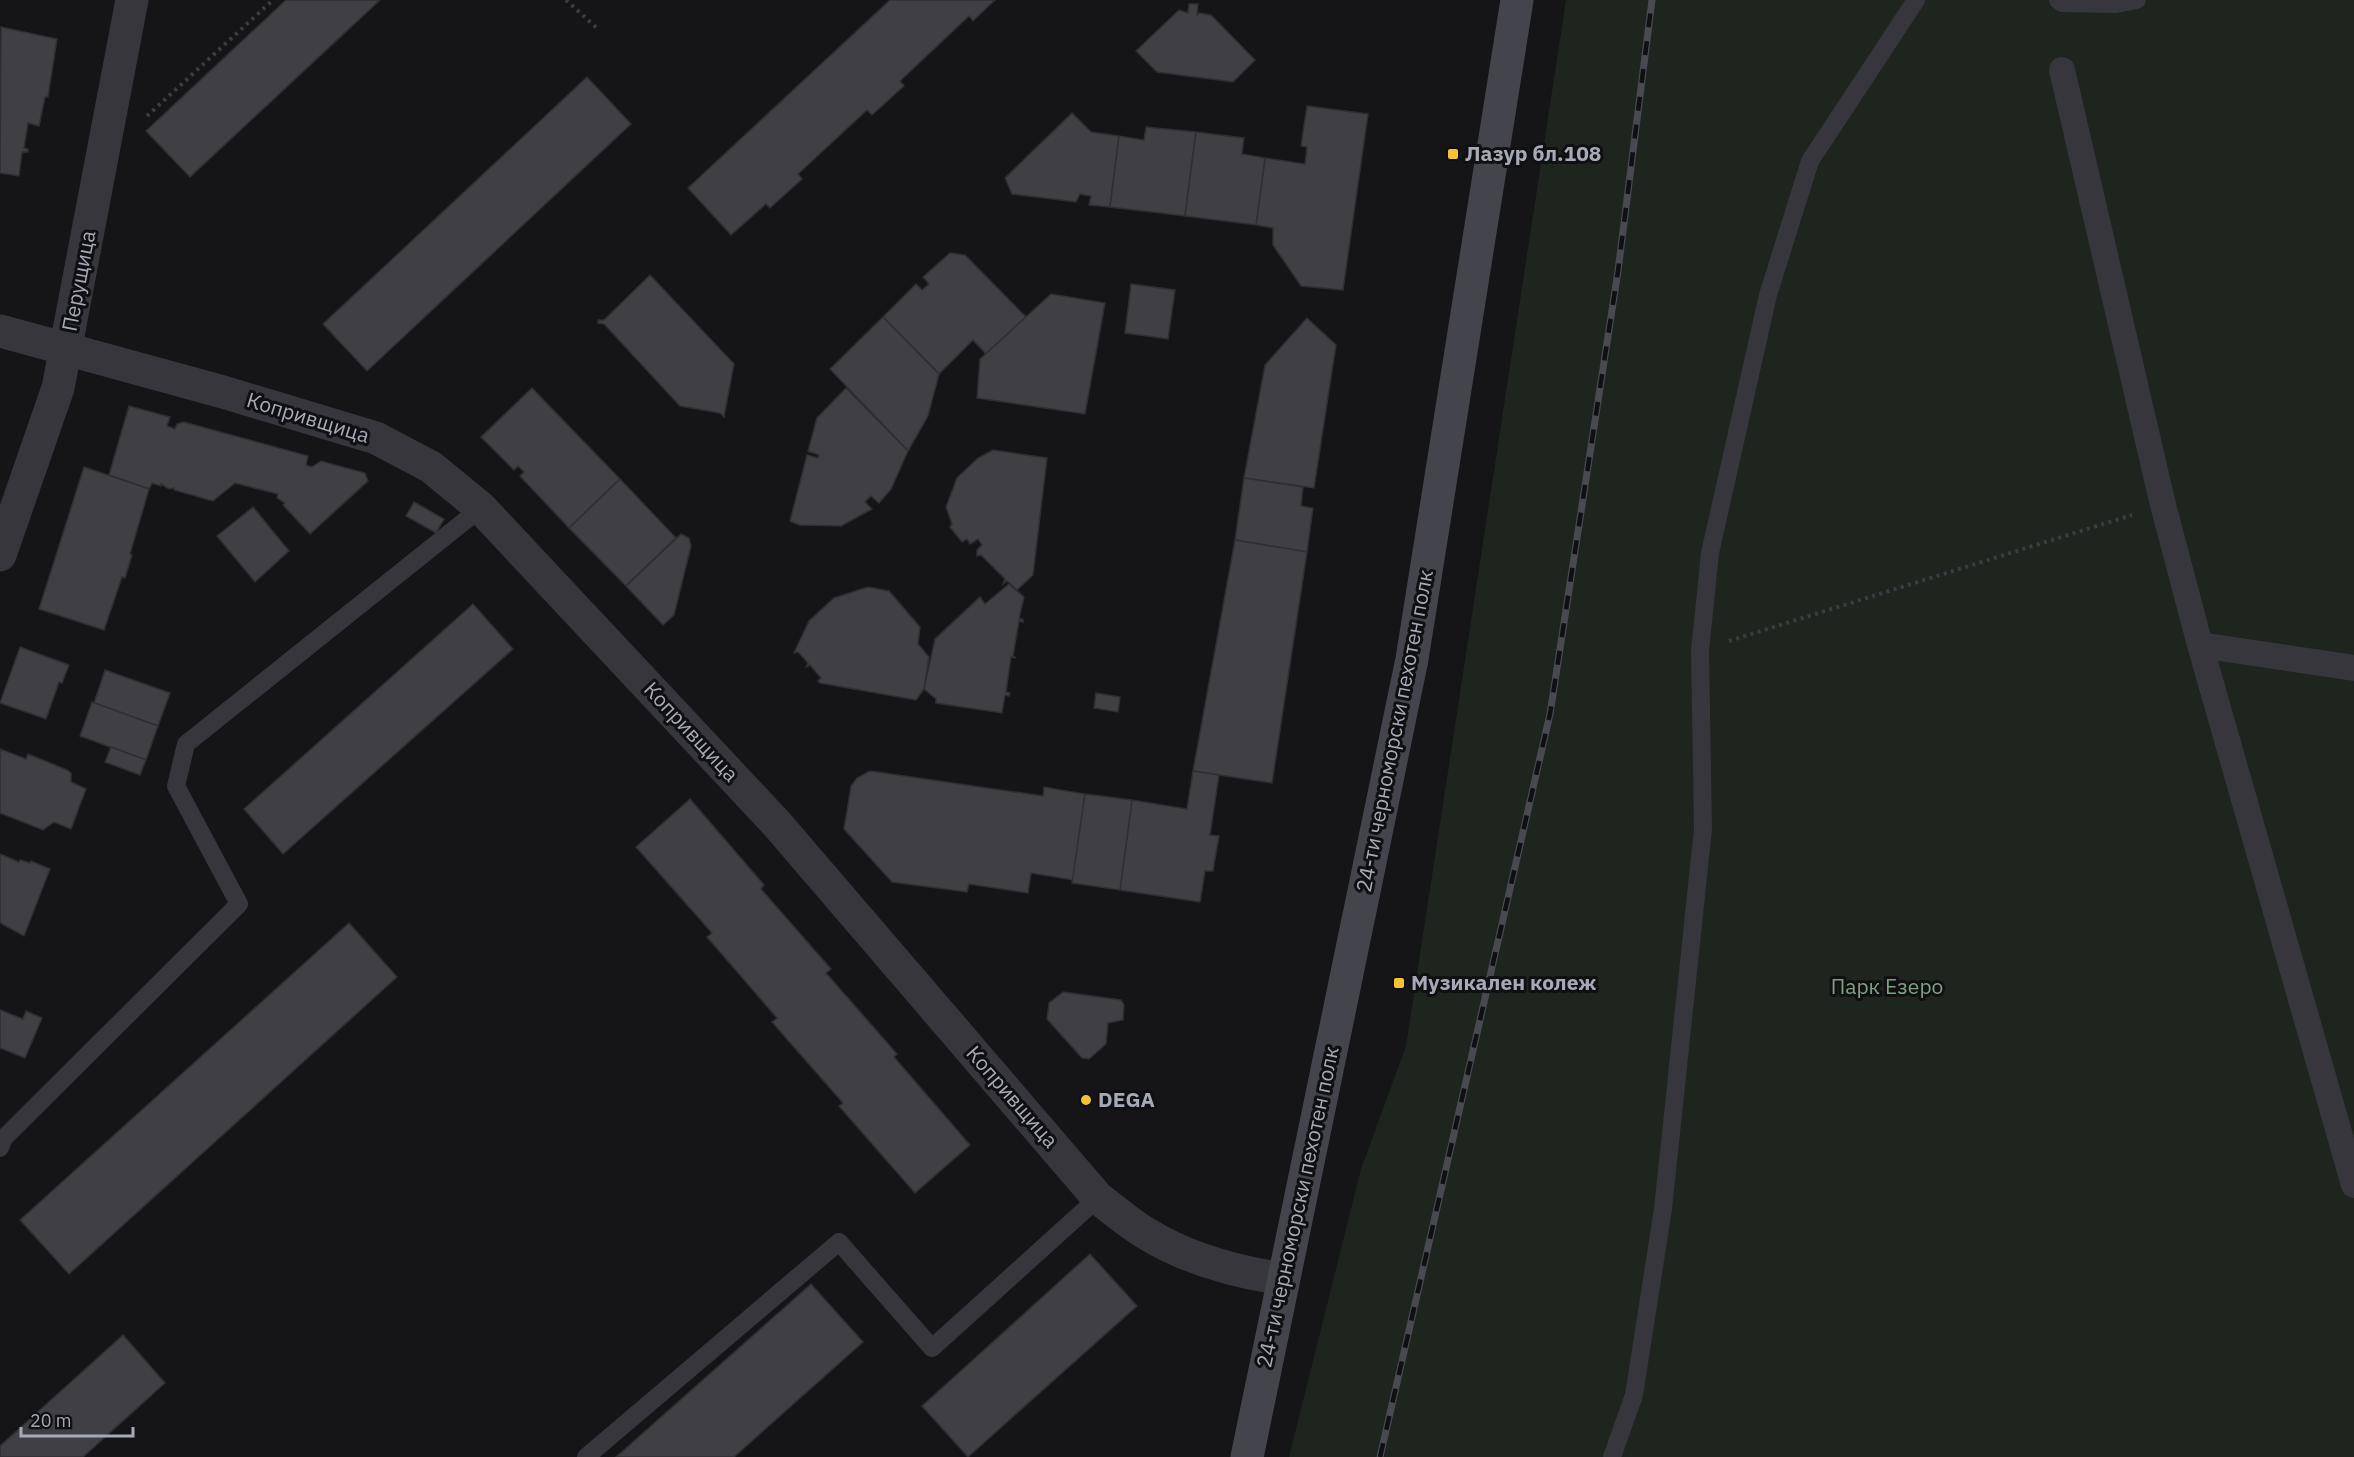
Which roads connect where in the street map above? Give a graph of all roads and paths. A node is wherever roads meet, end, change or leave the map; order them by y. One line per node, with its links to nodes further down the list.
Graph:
1 (132, 0): 12 (street, Перущица)
2 (273, 0): 10 (path)
3 (566, 0): 8 (path)
4 (1517, 0): 22 (main road, 24-ти черноморски пехотен полк)
5 (1916, 0): 17 (lane)
6 (2058, 0): 7 (lane)
7 (2137, 0)
8 (598, 30)
9 (2062, 70): 13 (street)
10 (142, 120)
11 (0, 331): 12 (street, Копривщица)
12 (66, 350): 14 (street, Копривщица); 15 (street, Перущица)
13 (2163, 505): 16 (street); 17 (path)
14 (481, 508): 19 (lane); 21 (street, Копривщица)
15 (0, 555)
16 (2200, 645): 18 (street); 20 (street)
17 (1700, 651): 25 (lane)
18 (2354, 668)
19 (0, 1148)
20 (2354, 1185)
21 (1098, 1198): 22 (street, Копривщица); 23 (lane)
22 (1283, 1278): 24 (main road, 24-ти черноморски пехотен полк)
23 (586, 1457)
24 (1247, 1457)
25 (1612, 1457)

